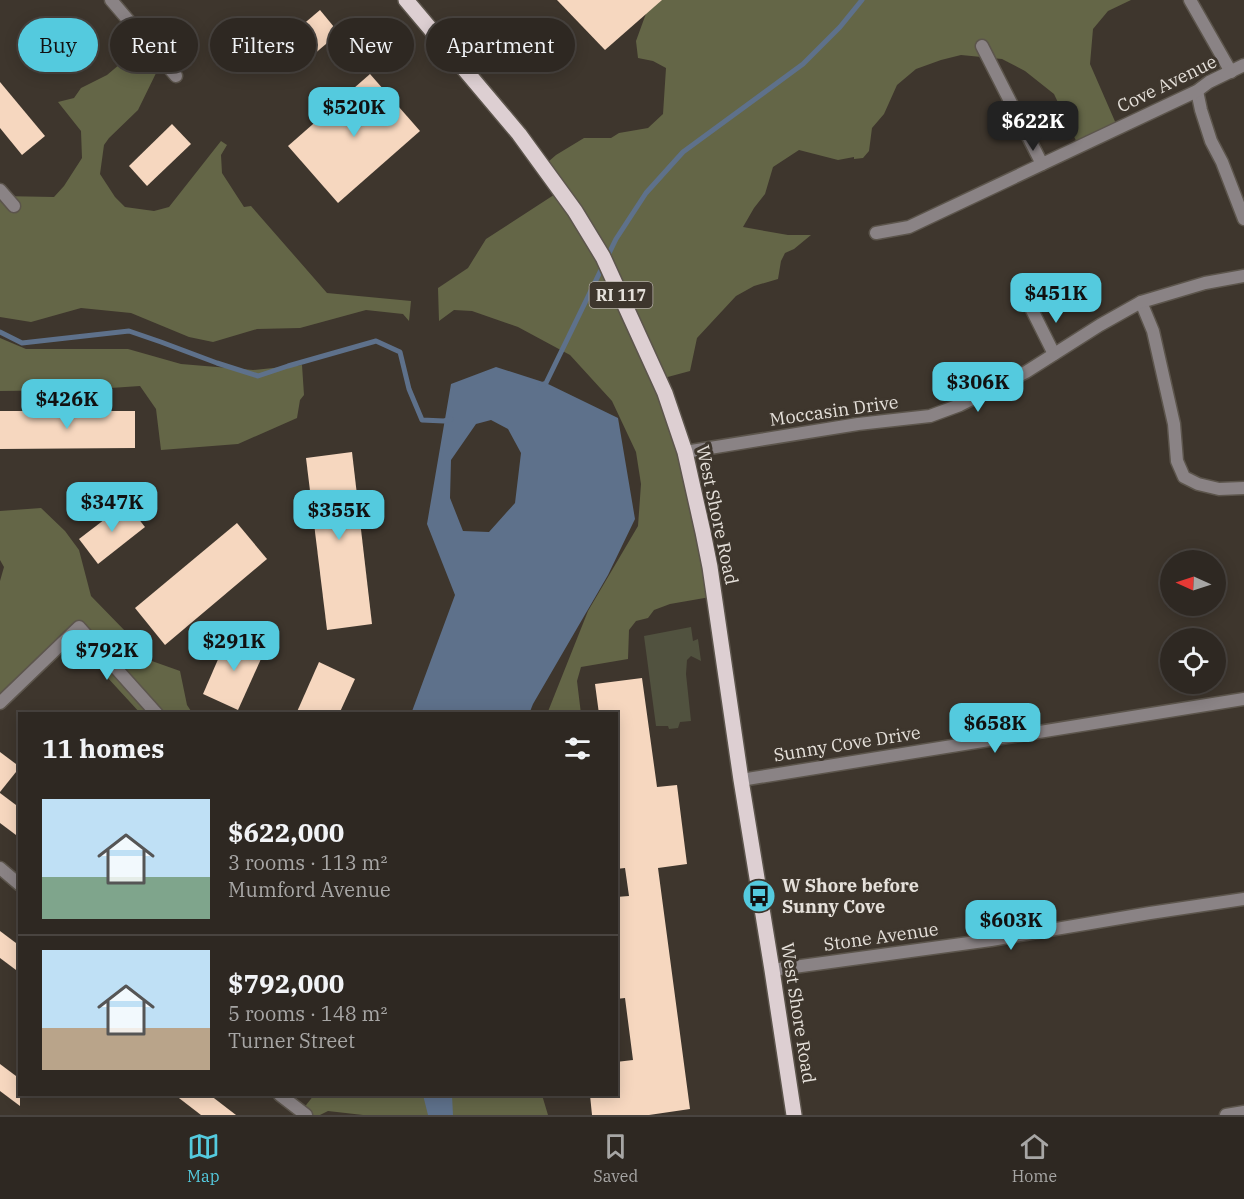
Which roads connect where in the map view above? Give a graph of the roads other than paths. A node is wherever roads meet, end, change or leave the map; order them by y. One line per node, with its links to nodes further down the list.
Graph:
1 (111, 0): 7 (street)
2 (406, 0): 18 (main road, West Shore Road / RI 117)
3 (1190, 0): 6 (street)
4 (982, 46): 9 (street)
5 (1244, 65): 6 (street, Cove Avenue)
6 (1231, 72): 8 (street, Cove Avenue)
7 (176, 76)
8 (1197, 91): 9 (street, Cove Avenue); 12 (street)
9 (1042, 164): 13 (street, Cove Avenue)
10 (0, 190): 11 (street)
11 (14, 206)
12 (1244, 219)
13 (876, 233)
14 (1244, 276): 15 (street, Moccasin Drive)
15 (1141, 302): 17 (street, Moccasin Drive); 19 (street)
16 (1031, 308): 17 (street)
17 (1054, 354): 18 (street, Moccasin Drive)
18 (685, 452): 23 (main road, West Shore Road / RI 117)
19 (1244, 488)
20 (1244, 699): 23 (street, Sunny Cove Drive)
21 (0, 703): 22 (street)
22 (155, 712)
23 (741, 780): 27 (main road, West Shore Road / RI 117)
24 (0, 868): 25 (street)
25 (18, 883)
26 (1244, 899): 27 (street, Stone Avenue)
27 (772, 970): 31 (main road, West Shore Road / RI 117)
28 (281, 1096): 30 (street)
29 (1244, 1112): 32 (street)
30 (306, 1115)
31 (794, 1115)
32 (1226, 1115)

